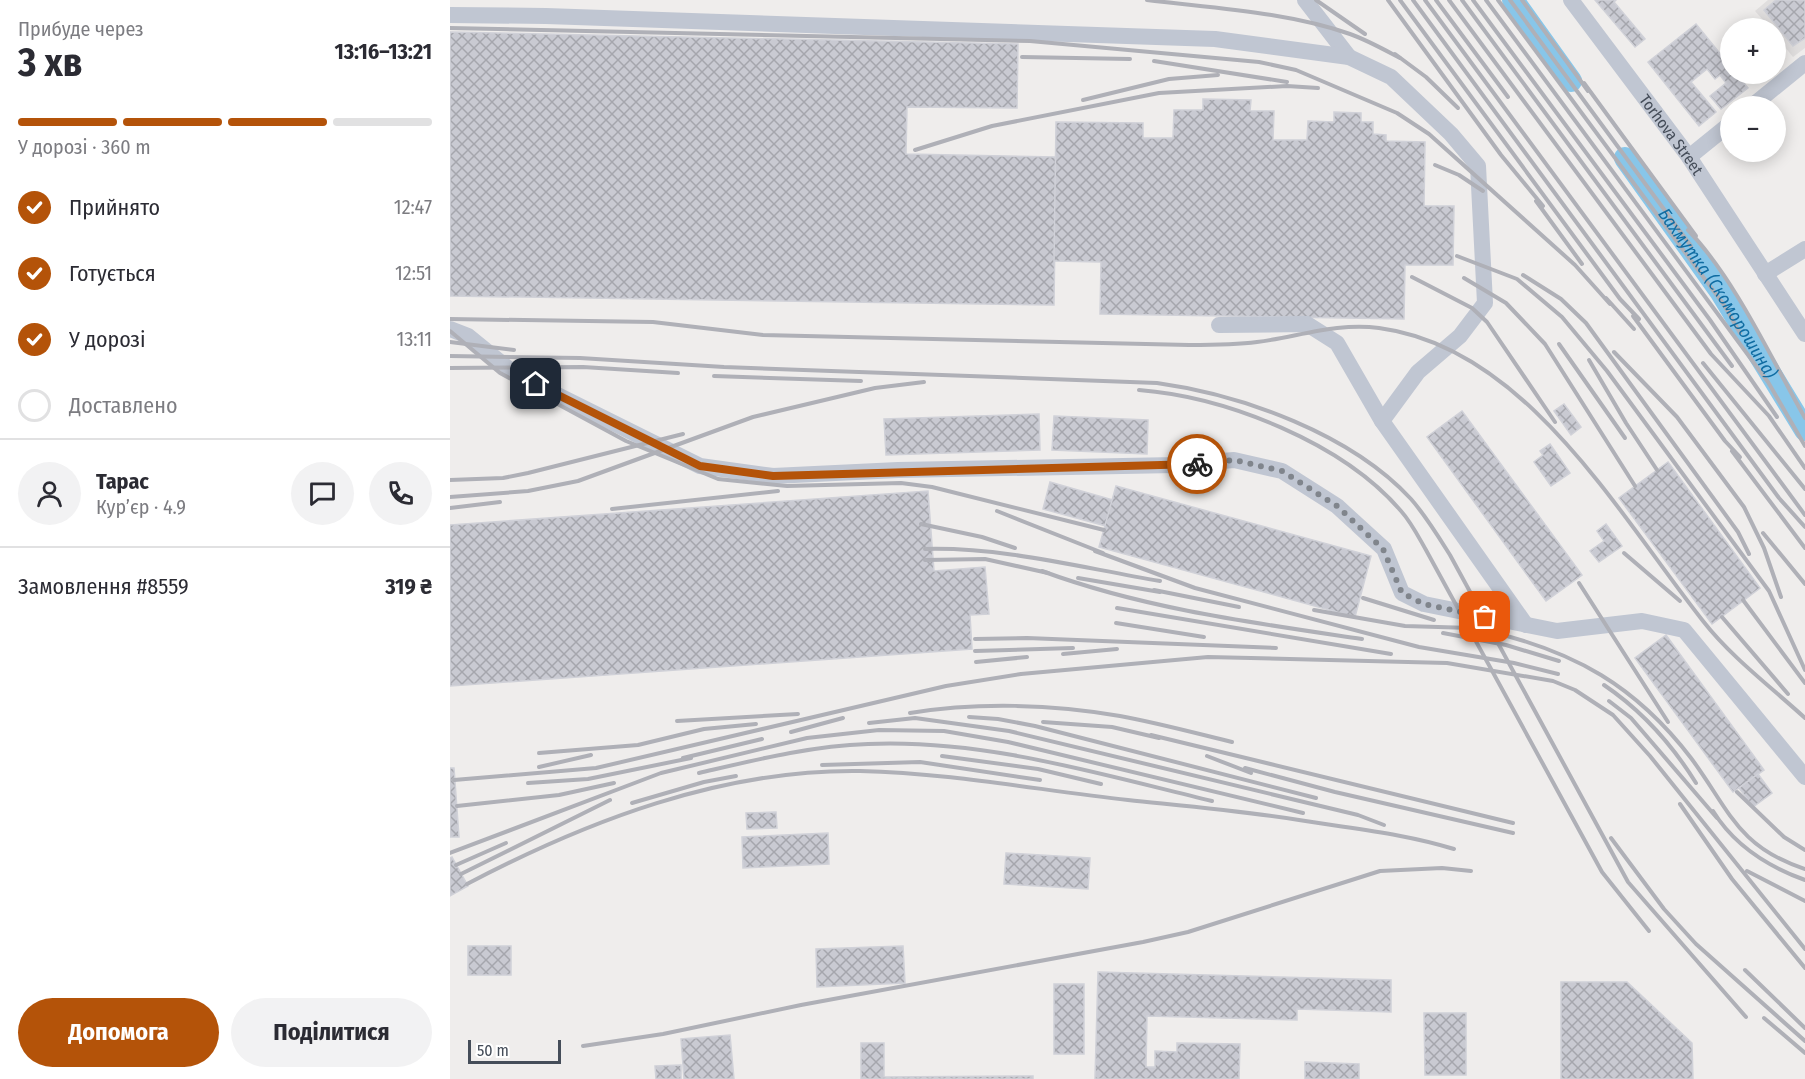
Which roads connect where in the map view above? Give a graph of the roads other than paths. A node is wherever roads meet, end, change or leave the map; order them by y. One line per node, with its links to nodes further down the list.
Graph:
1 (1305, 0): 4 (street)
2 (1571, 0): 8 (street, Torhova Street)
3 (450, 15): 4 (street)
4 (1348, 57): 14 (street)
5 (1805, 63): 6 (street)
6 (1764, 96)
7 (1720, 132): 8 (street)
8 (1689, 157): 10 (street, Torhova Street)
9 (1805, 249): 10 (street)
10 (1765, 274): 13 (street, Torhova Street)
11 (1219, 326): 14 (street)
12 (450, 329): 15 (street)
13 (1805, 334)
14 (1382, 421): 15 (street)
15 (1526, 625): 16 (street)
16 (1805, 777)

